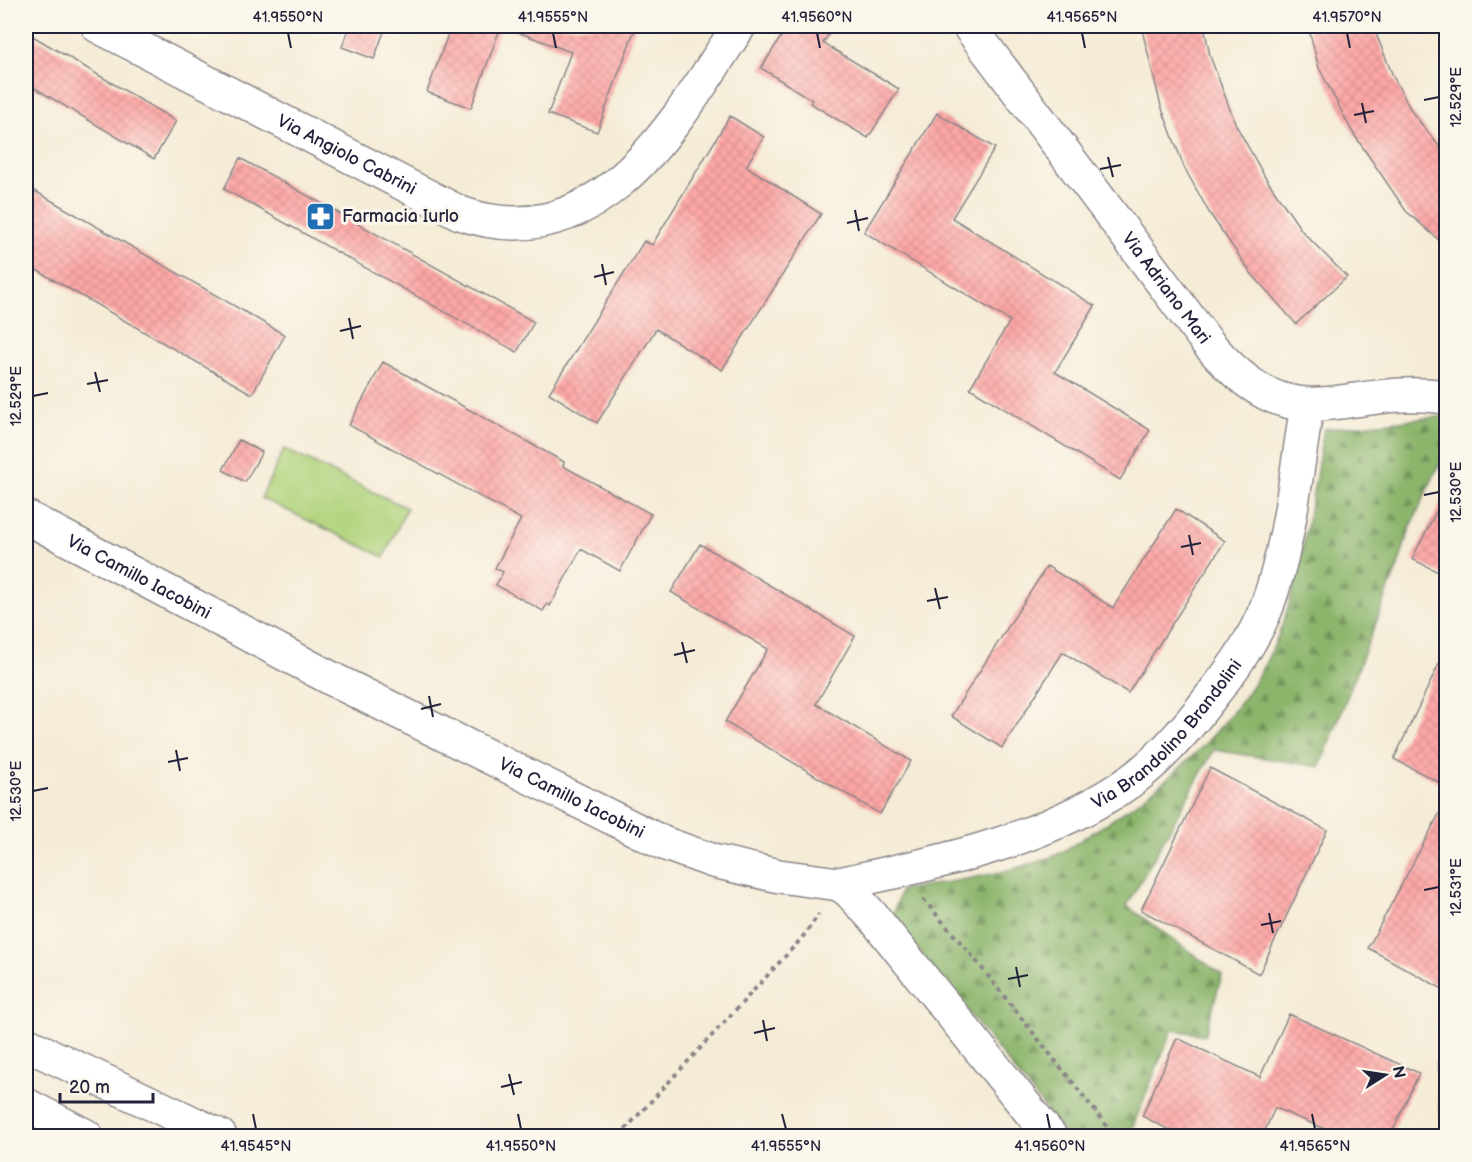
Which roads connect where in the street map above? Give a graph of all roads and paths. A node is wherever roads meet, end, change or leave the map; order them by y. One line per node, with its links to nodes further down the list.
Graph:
1 (98, 26): 2 (street, Via Angiolo Cabrini)
2 (739, 26)
3 (969, 26): 5 (street, Via Adriano Mari)
4 (1446, 397): 5 (street, Via Adriano Mari)
5 (1307, 406): 7 (street, Via Brandolino Brandolini)
6 (26, 517): 8 (street, Via Camillo Iacobini)
7 (899, 871): 8 (street, Via Brandolino Brandolini); 15 (path)
8 (839, 884): 13 (path); 14 (street)
9 (26, 1044): 12 (street)
10 (26, 1105): 11 (street)
11 (86, 1137)
12 (220, 1137)
13 (619, 1137)
14 (1050, 1137)
15 (1115, 1137)

